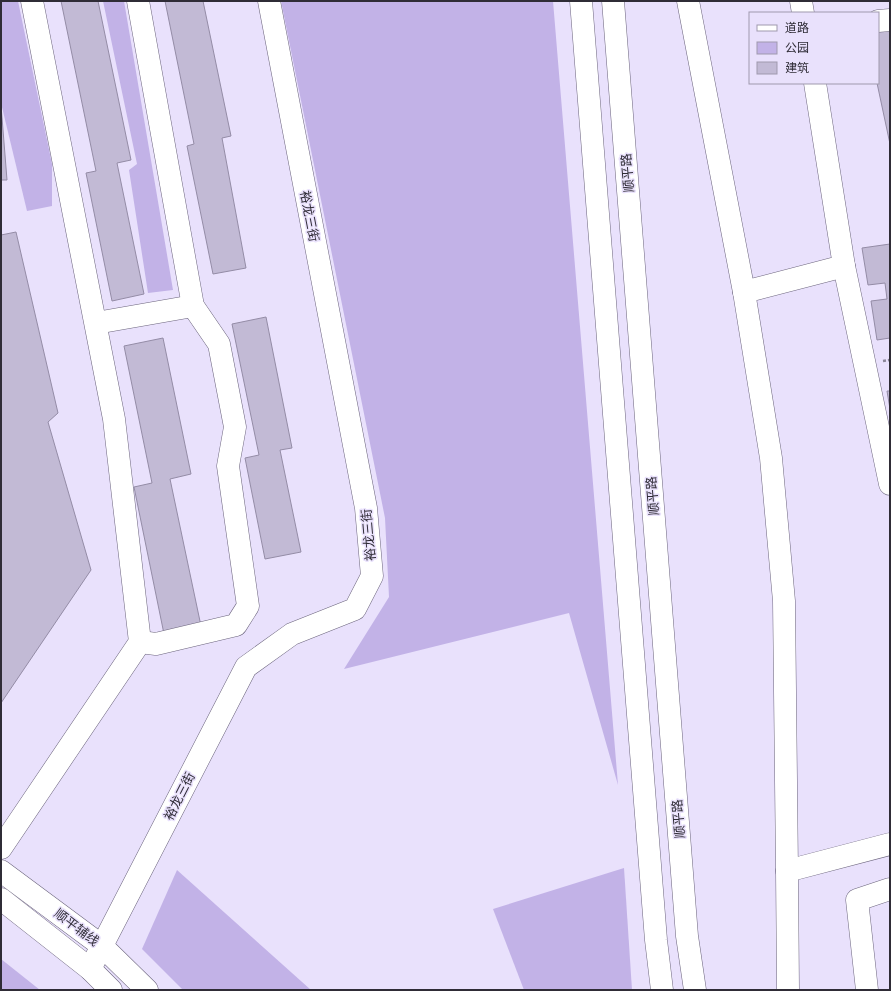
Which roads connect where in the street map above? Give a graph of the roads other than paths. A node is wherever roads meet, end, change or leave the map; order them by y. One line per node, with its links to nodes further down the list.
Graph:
1 (32, 1): 15 (street)
2 (138, 1): 14 (street)
3 (269, 1): 24 (street, 裕龙三街)
4 (581, 1): 28 (street)
5 (613, 1): 29 (street, 顺平路)
6 (688, 1): 13 (street)
7 (801, 1): 8 (street)
8 (803, 12)
9 (890, 20): 10 (street)
10 (879, 21)
11 (814, 84): 12 (street)
12 (844, 266): 13 (street); 16 (street)
13 (744, 292): 20 (street)
14 (193, 306): 15 (street); 17 (street)
15 (96, 323): 17 (street)
16 (890, 484)
17 (140, 642): 19 (street)
18 (890, 844): 20 (street)
19 (1, 848)
20 (787, 871): 30 (street)
21 (1, 872): 24 (street, 顺平辅线)
22 (890, 889): 31 (street)
23 (1, 898): 25 (street, 顺平辅线)
24 (102, 946): 25 (street, 裕龙三街); 27 (street, 顺平辅线)
25 (90, 970): 26 (street, 顺平辅线)
26 (111, 990)
27 (147, 990)
28 (662, 990)
29 (695, 990)
30 (788, 990)
31 (867, 990)

